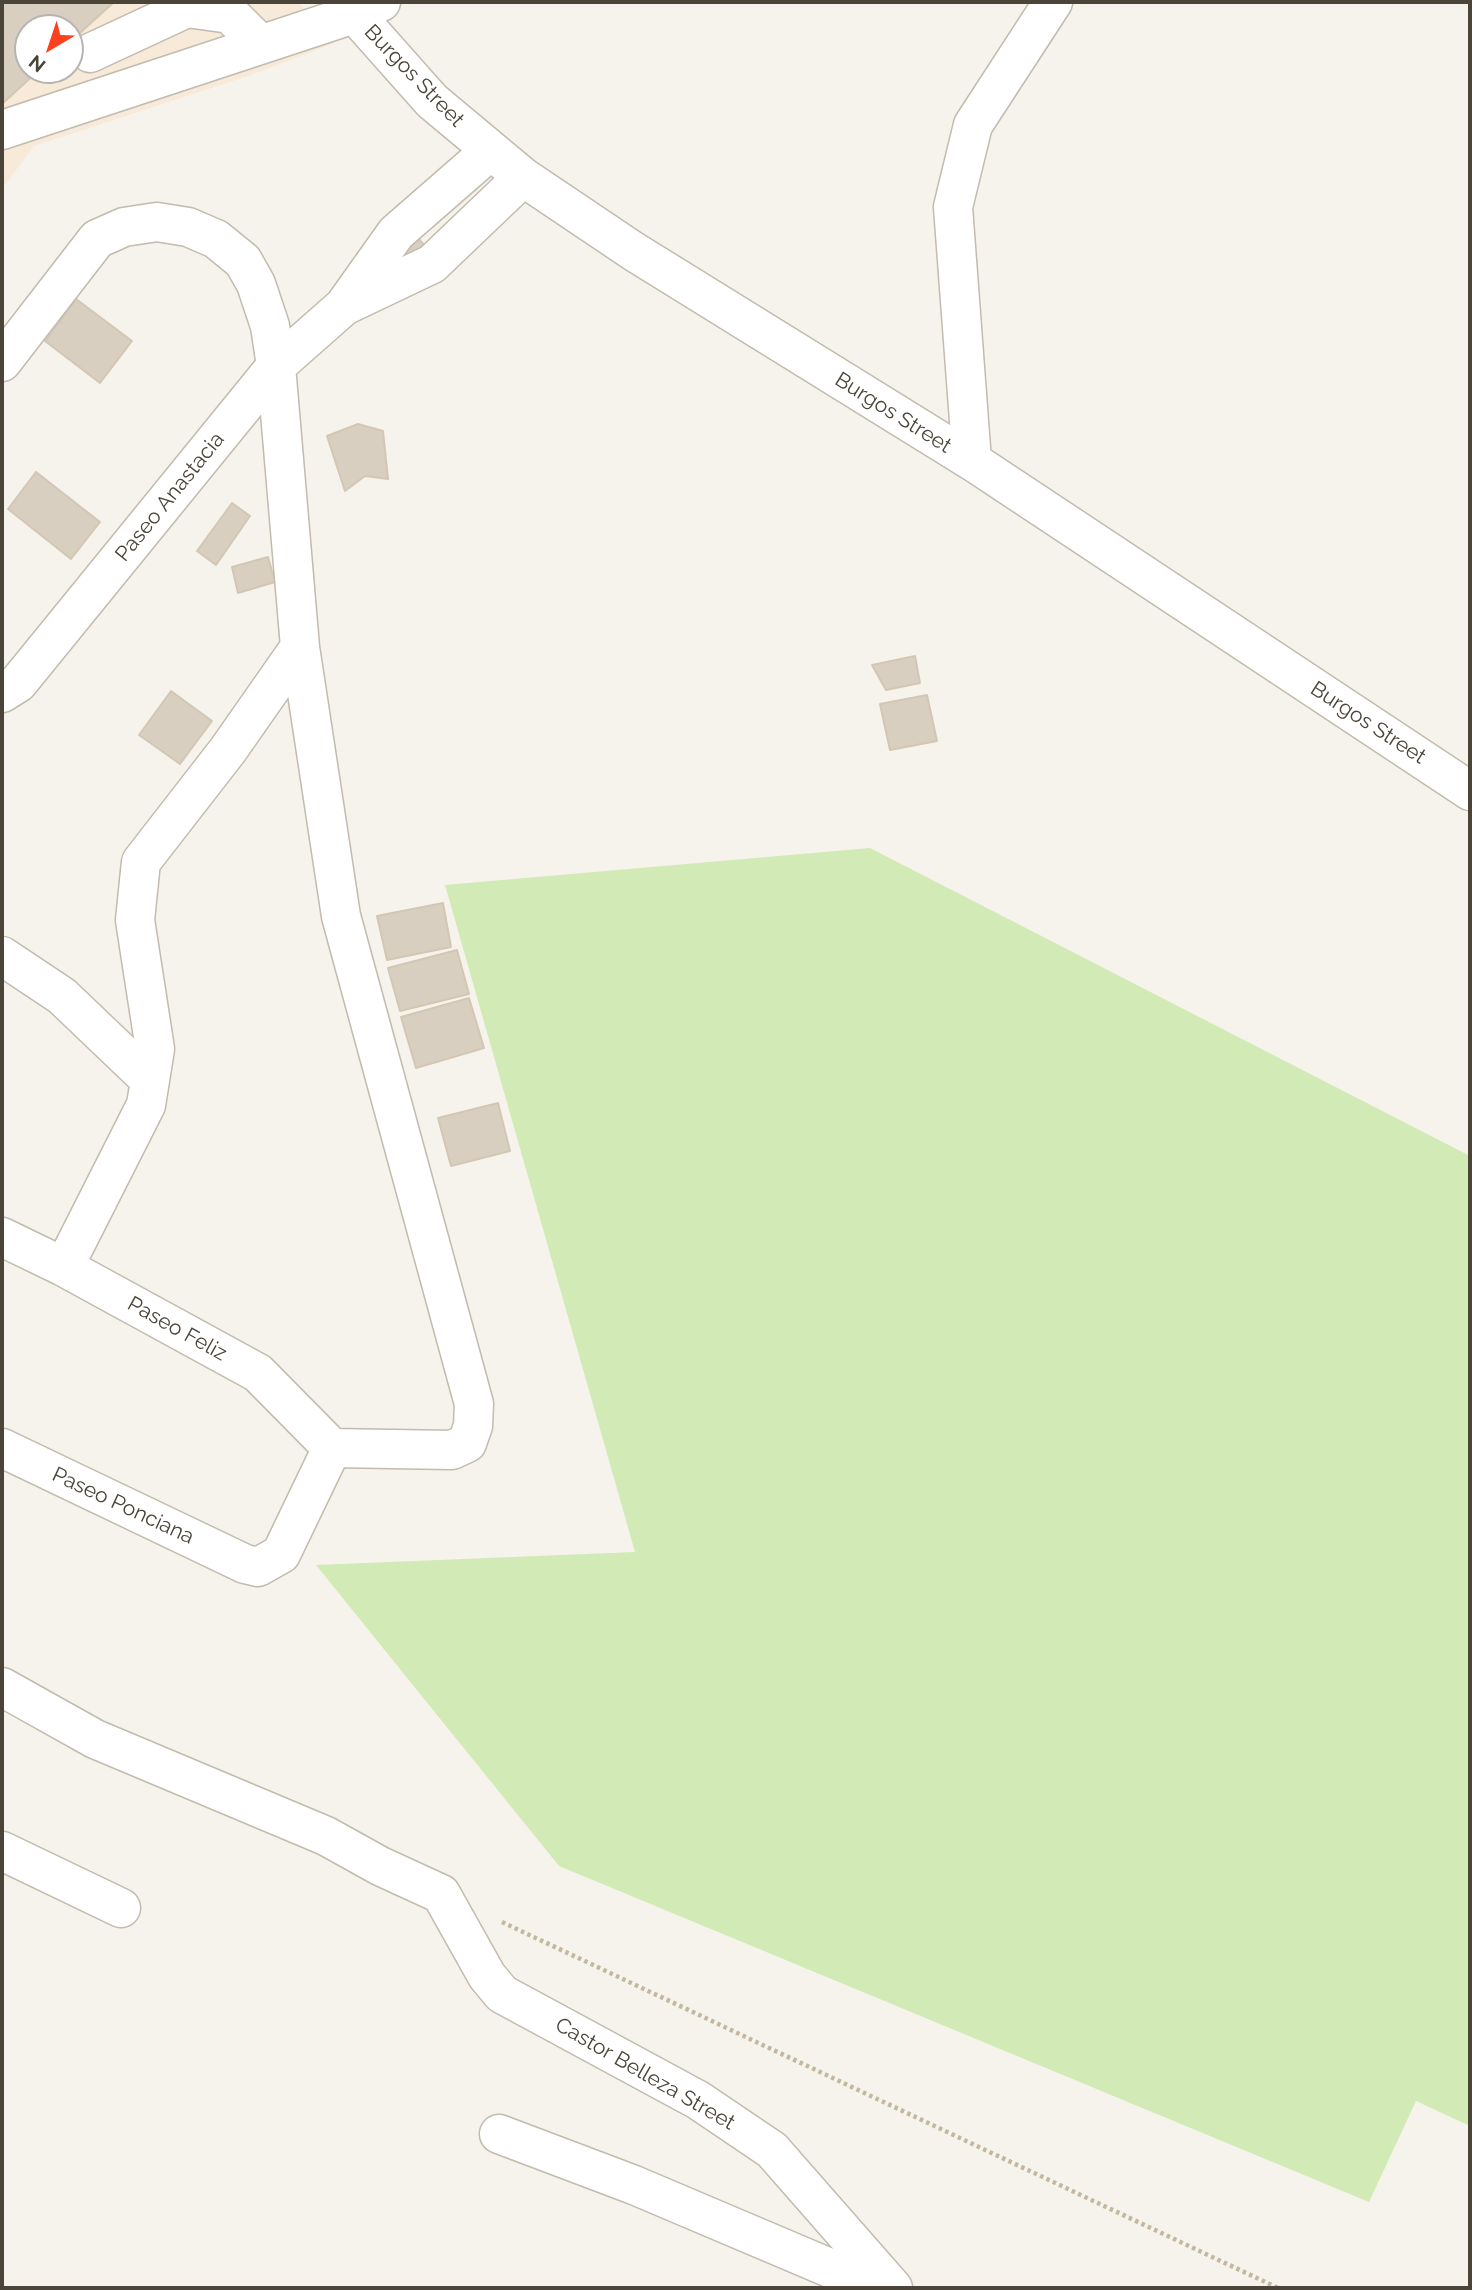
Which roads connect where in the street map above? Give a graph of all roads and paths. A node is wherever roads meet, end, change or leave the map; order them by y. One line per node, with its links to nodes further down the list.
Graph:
1 (1053, 2): 11 (street)
2 (360, 6): 3 (street); 6 (street, Burgos Street)
3 (260, 44): 4 (street); 5 (street)
4 (90, 53)
5 (2, 130)
6 (490, 151): 7 (street, Burgos Street); 8 (street, Paseo Anastacia)
7 (523, 177): 8 (street, Paseo Anastacia); 11 (street, Burgos Street)
8 (344, 306): 10 (street, Paseo Anastacia)
9 (2, 362): 10 (street)
10 (276, 366): 12 (street); 13 (street, Paseo Anastacia)
11 (972, 461): 14 (street, Burgos Street)
12 (300, 648): 16 (street); 20 (street)
13 (2, 693)
14 (1470, 791)
15 (2, 956): 16 (street)
16 (150, 1080): 18 (street)
17 (2, 1237): 18 (street, Paseo Feliz)
18 (64, 1267): 20 (street, Paseo Feliz)
19 (2, 1448): 20 (street, Paseo Ponciana)
20 (332, 1448)
21 (2, 1687): 23 (street)
22 (2, 1851): 24 (street)
23 (441, 1894): 27 (street, Castor Belleza Street); 28 (path)
24 (121, 1908)
25 (499, 2133): 26 (street)
26 (877, 2288)
27 (893, 2288)
28 (1278, 2288)

